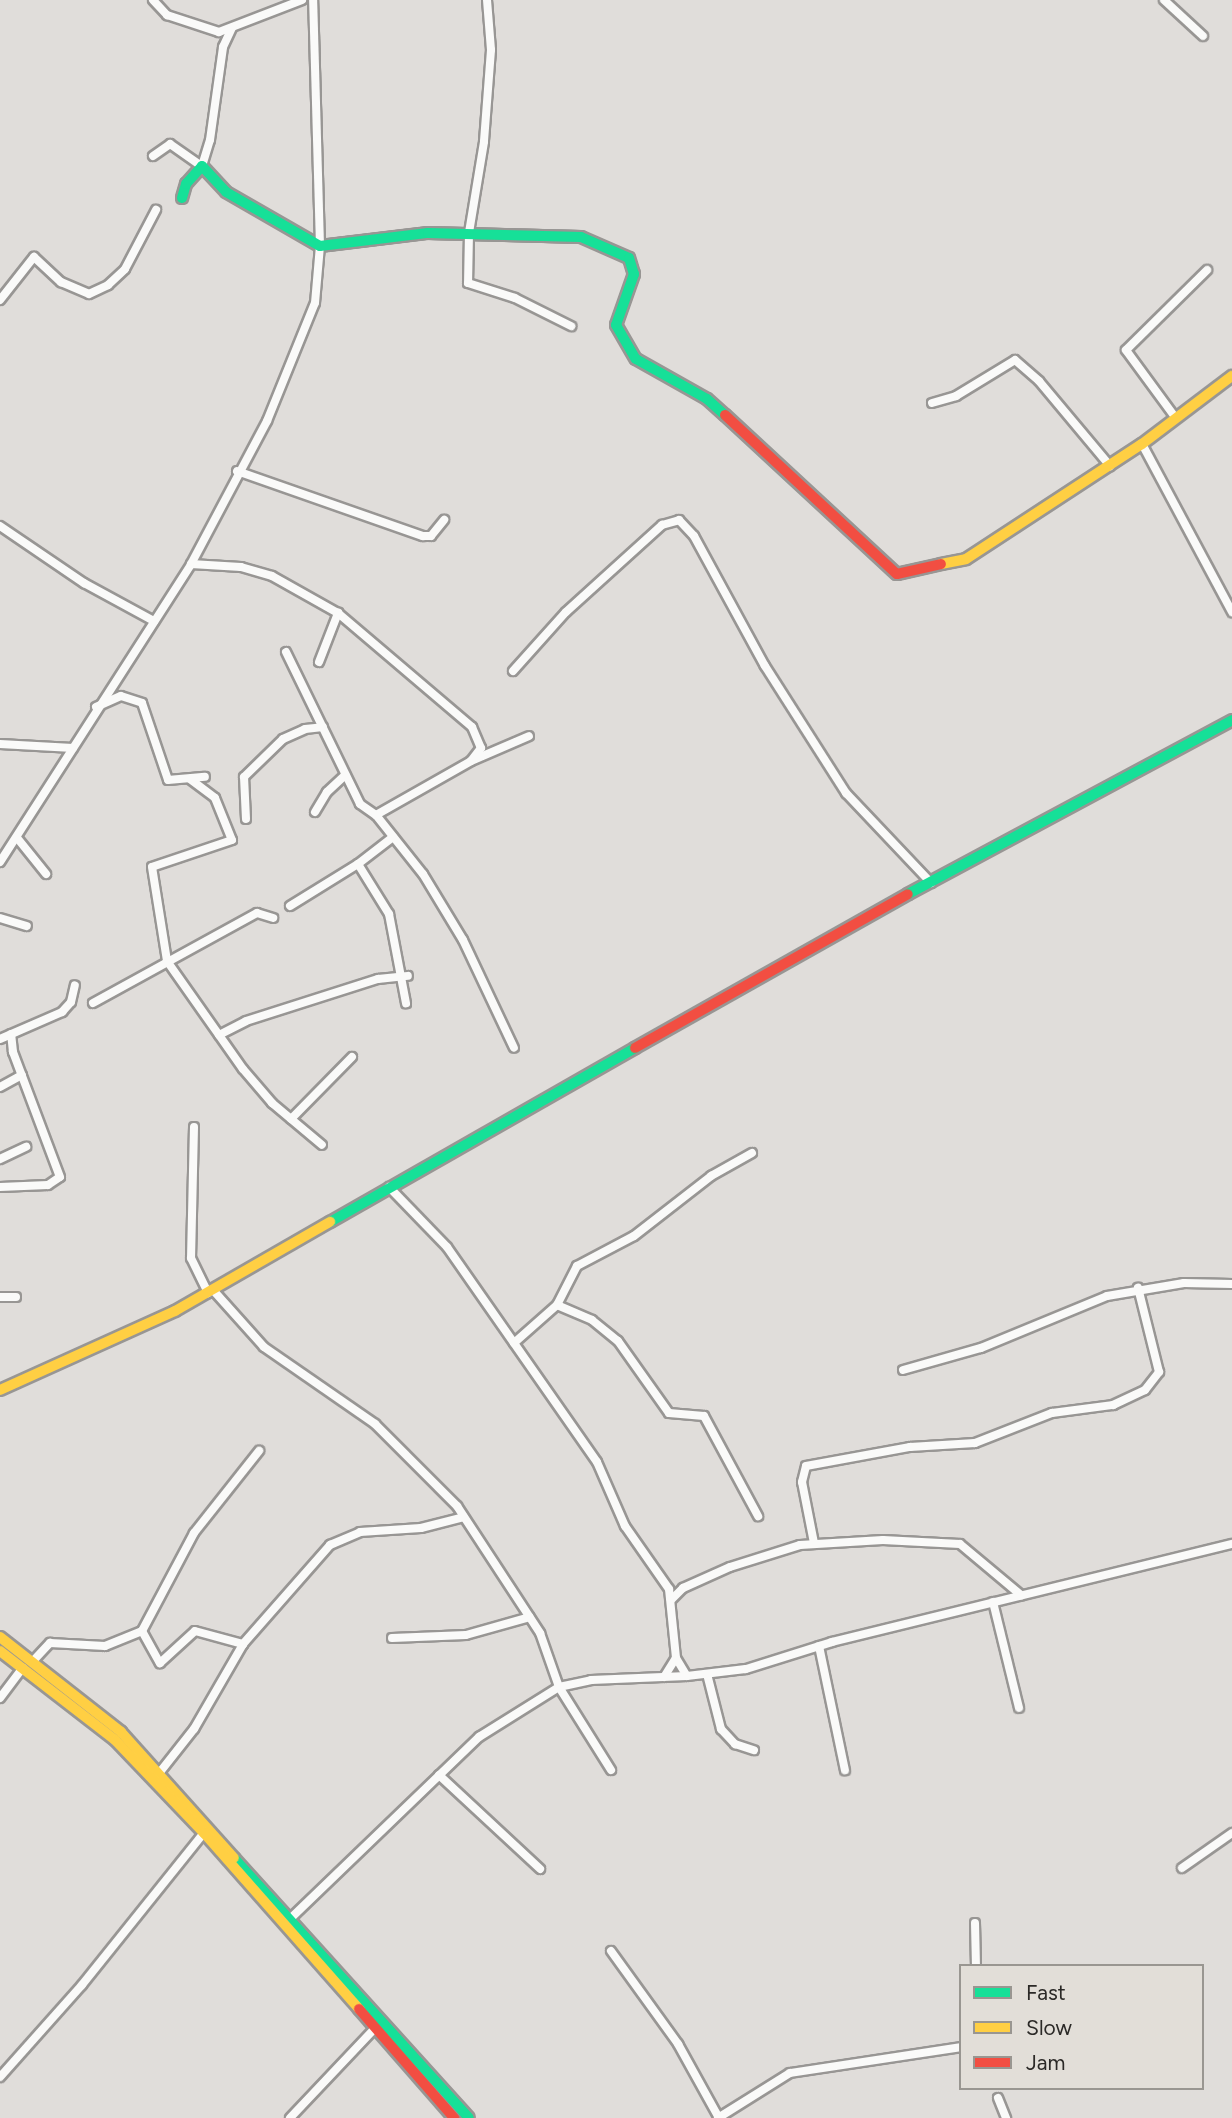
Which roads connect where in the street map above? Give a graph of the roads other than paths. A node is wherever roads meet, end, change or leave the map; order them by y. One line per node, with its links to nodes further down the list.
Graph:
1 (153, 0): 6 (street)
2 (302, 0): 6 (street)
3 (313, 0): 13 (street)
4 (487, 0): 12 (street)
5 (1164, 0): 7 (street)
6 (232, 28): 9 (street)
7 (1203, 36)
8 (153, 156): 9 (street)
9 (202, 166): 10 (street); 13 (street)
10 (182, 198)
11 (156, 210): 15 (street)
12 (470, 233): 13 (street); 16 (street); 21 (street)
13 (320, 246): 22 (street)
14 (1207, 270): 19 (street)
15 (0, 300)
16 (571, 326)
17 (1232, 376): 19 (street)
18 (932, 403): 21 (street)
19 (1175, 417): 20 (street)
20 (1142, 444): 21 (street); 27 (street)
21 (1110, 466)
22 (237, 471): 23 (street); 26 (street)
23 (444, 520)
24 (0, 526): 25 (street)
25 (4, 533): 29 (street)
26 (191, 564): 28 (street); 29 (street)
27 (1232, 612)
28 (338, 613): 31 (street); 39 (street)
29 (154, 621): 33 (street)
30 (286, 652): 35 (street)
31 (319, 662)
32 (513, 671): 51 (street)
33 (96, 707): 38 (street); 42 (street)
34 (1232, 720): 51 (street)
35 (323, 727): 40 (street); 45 (street)
36 (529, 736): 39 (street)
37 (0, 744): 38 (street)
38 (73, 748): 47 (street)
39 (471, 761): 44 (street)
40 (345, 775): 43 (street); 44 (street)
41 (205, 778): 42 (street)
42 (190, 779): 56 (street)
43 (316, 812)
44 (376, 815): 46 (street)
45 (246, 819)
46 (393, 837): 49 (street); 64 (street)
47 (18, 839): 48 (street); 50 (street)
48 (0, 862)
49 (358, 864): 52 (street); 57 (street)
50 (46, 874)
51 (931, 883): 75 (street)
52 (290, 906)
53 (0, 918): 55 (street)
54 (273, 918): 56 (street)
55 (27, 926)
56 (167, 961): 59 (street); 62 (street)
57 (404, 976): 60 (street); 62 (street)
58 (75, 985): 61 (street)
59 (93, 1003)
60 (406, 1003)
61 (11, 1034): 63 (street); 66 (street)
62 (219, 1035): 68 (street)
63 (0, 1039)
64 (514, 1048)
65 (352, 1057): 68 (street)
66 (22, 1075): 67 (street); 74 (street)
67 (0, 1087)
68 (291, 1119): 70 (street)
69 (194, 1127): 78 (street)
70 (322, 1145)
71 (26, 1147): 73 (street)
72 (752, 1153): 81 (street)
73 (0, 1159)
74 (0, 1187)
75 (389, 1188): 78 (street); 82 (street)
76 (1232, 1284): 77 (street)
77 (1138, 1289): 83 (street); 88 (street)
78 (210, 1292): 84 (street); 87 (street)
79 (0, 1297): 80 (street)
80 (16, 1297)
81 (556, 1305): 82 (street); 86 (street)
82 (514, 1343): 90 (street)
83 (903, 1370)
84 (0, 1390)
85 (259, 1451): 96 (street)
86 (758, 1516)
87 (464, 1517): 95 (street); 99 (street)
88 (814, 1542): 91 (street); 92 (street)
89 (1232, 1544): 92 (street)
90 (668, 1588): 91 (street); 93 (street)
91 (683, 1588): 93 (street)
92 (1021, 1595): 94 (street)
93 (671, 1600): 102 (street)
94 (993, 1602): 100 (street); 109 (street)
95 (530, 1617): 98 (street); 107 (street)
96 (142, 1631): 99 (street); 103 (street)
97 (0, 1637): 103 (street)
98 (391, 1638)
99 (243, 1644): 113 (street)
100 (819, 1646): 104 (street); 112 (street)
101 (0, 1651): 103 (street)
102 (676, 1658): 105 (street); 106 (street)
103 (28, 1664): 108 (street); 113 (street); 115 (street)
104 (707, 1674): 105 (street); 110 (street)
105 (687, 1676): 106 (street)
106 (664, 1677): 107 (street)
107 (559, 1687): 111 (street); 114 (street)
108 (0, 1699)
109 (1019, 1707)
110 (754, 1750)
111 (611, 1770)
112 (845, 1770)
113 (160, 1772): 115 (street)
114 (439, 1775): 118 (street); 119 (street)
115 (207, 1829): 119 (street); 123 (street); 125 (street)
116 (1232, 1833): 117 (street)
117 (1182, 1868)
118 (540, 1869)
119 (292, 1917): 123 (street)
120 (975, 1923): 122 (street)
121 (611, 1951): 130 (street)
122 (976, 1964)
123 (379, 2023): 127 (street); 128 (street); 129 (street)
124 (959, 2047): 130 (street)
125 (0, 2077)
126 (998, 2098): 131 (street)
127 (290, 2118)
128 (454, 2118)
129 (469, 2118)
130 (719, 2118)
131 (1006, 2118)

